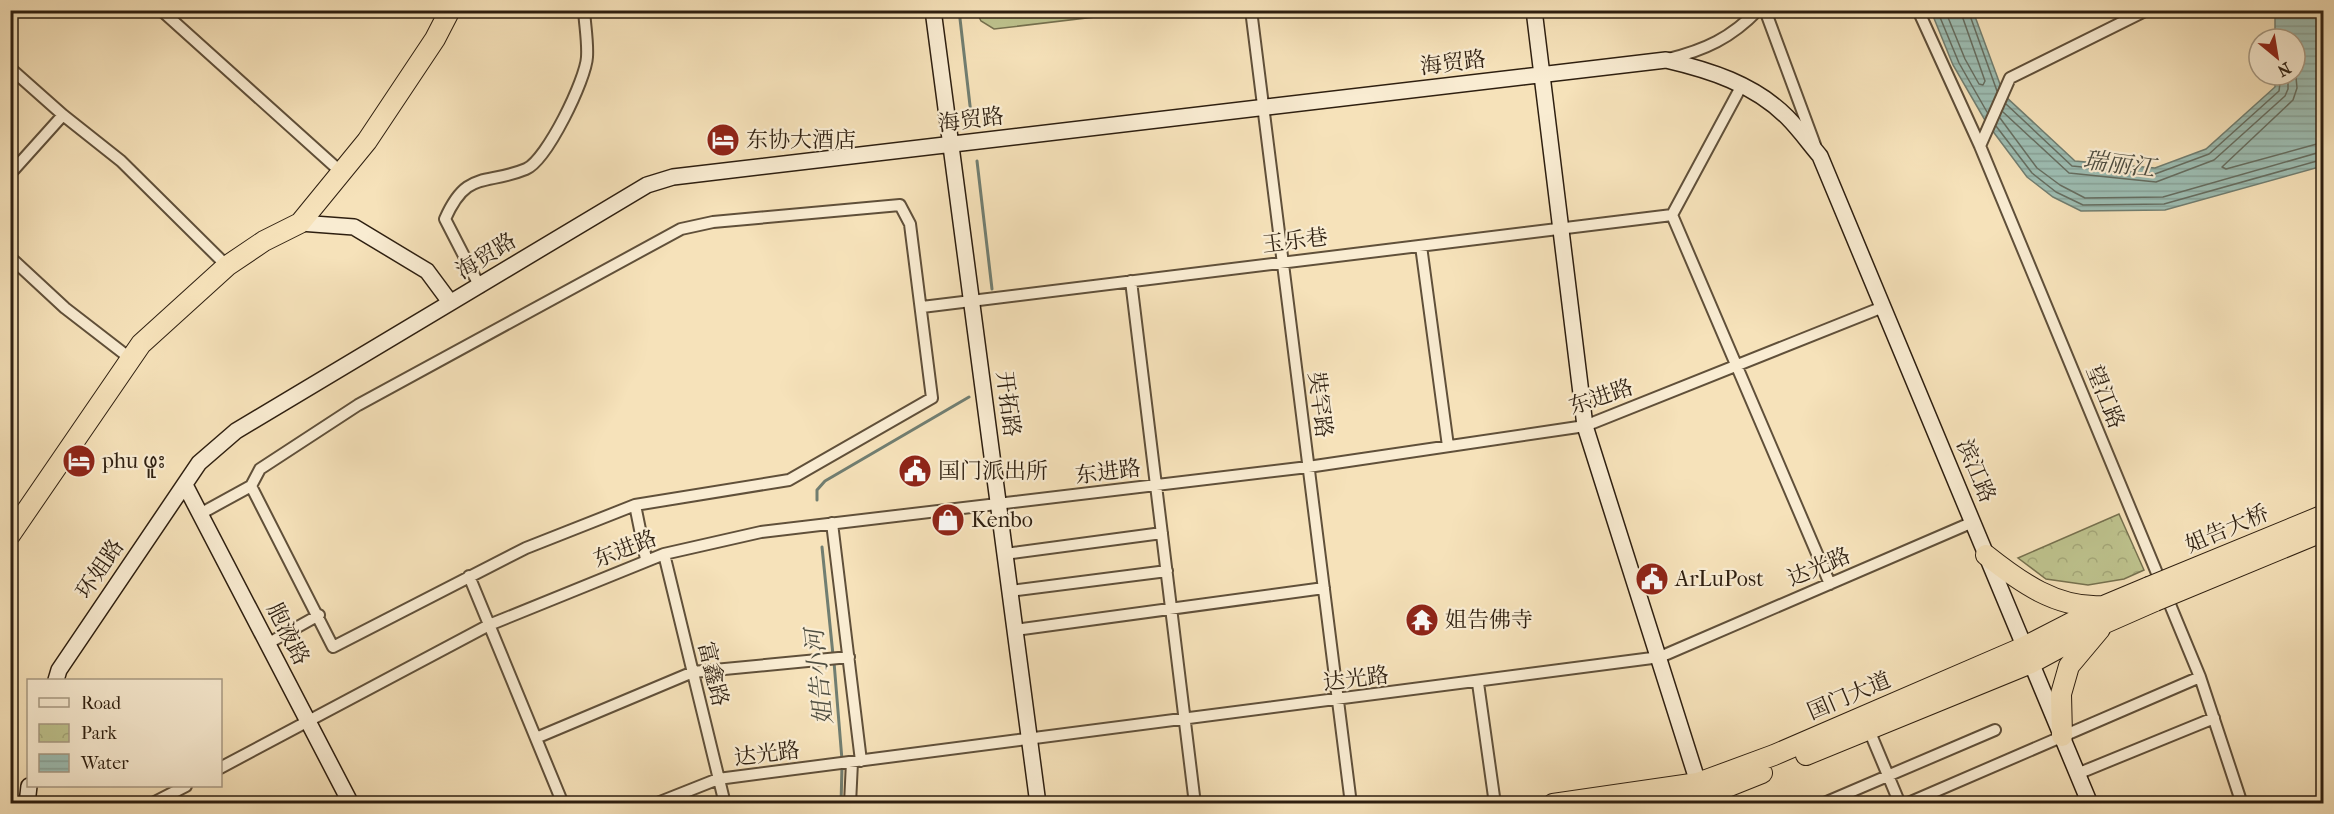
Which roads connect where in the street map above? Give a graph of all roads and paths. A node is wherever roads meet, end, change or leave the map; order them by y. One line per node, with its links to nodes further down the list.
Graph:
1 (161, 10): 20 (street)
2 (450, 10): 20 (highway)
3 (584, 10): 30 (street)
4 (933, 10): 17 (street, 开拓路)
5 (1251, 10): 15 (street, 奘罕路)
6 (1534, 10): 13 (street)
7 (1758, 10): 11 (street)
8 (1765, 10): 19 (street)
9 (1918, 10): 18 (street, 望江路)
10 (2147, 10): 18 (street)
11 (1665, 60): 13 (street, 海贸路); 14 (street, 海贸路)
12 (10, 68): 16 (street)
13 (1542, 75): 15 (street, 海贸路); 24 (street)
14 (1742, 85): 19 (street, 海贸路); 22 (street)
15 (1263, 108): 17 (street, 海贸路); 27 (street, 奘罕路)
16 (63, 115): 21 (street); 28 (street)
17 (951, 145): 30 (street, 海贸路); 31 (street, 开拓路)
18 (1980, 146): 72 (street, 望江路)
19 (1820, 156): 33 (street, 滨江路)
20 (341, 172): 23 (highway)
21 (10, 174)
22 (1672, 215): 24 (street, 玉乐巷); 36 (street)
23 (300, 223): 28 (highway); 32 (street)
24 (1560, 228): 25 (street, 玉乐巷); 37 (street)
25 (1421, 246): 27 (street, 玉乐巷); 38 (street)
26 (10, 257): 35 (street)
27 (1282, 263): 29 (street, 玉乐巷); 39 (street, 奘罕路)
28 (227, 266): 35 (highway)
29 (1131, 281): 31 (street, 玉乐巷); 42 (street)
30 (480, 287): 32 (street, 海贸路)
31 (972, 301): 34 (street, 玉乐巷); 44 (street, 开拓路)
32 (450, 302): 40 (street, 海贸路)
33 (1883, 306): 36 (street, 东进路); 47 (street, 滨江路)
34 (922, 307): 41 (street); 43 (street)
35 (131, 359): 51 (highway)
36 (1737, 366): 37 (street, 东进路); 58 (street)
37 (1585, 426): 38 (street, 东进路); 69 (street)
38 (1448, 446): 39 (street, 东进路)
39 (1308, 467): 42 (street, 东进路); 59 (street, 奘罕路)
40 (185, 485): 45 (street, 胞液路); 73 (street, 环姐路)
41 (251, 486): 45 (street); 64 (street)
42 (1156, 486): 44 (street, 东进路); 50 (street)
43 (635, 505): 55 (street); 57 (street)
44 (998, 505): 48 (street, 东进路); 53 (street, 开拓路)
45 (200, 514): 67 (street, 胞液路)
46 (2324, 515): 61 (highway, 姐告大桥, bridge)
47 (1973, 522): 54 (street, 滨江路); 58 (street, 达光路)
48 (832, 523): 52 (street, 东进路); 70 (street)
49 (2324, 531): 61 (highway, 姐告大桥, bridge)
50 (1162, 533): 53 (street); 56 (street)
51 (10, 535)
52 (664, 554): 55 (street, 东进路); 71 (street, 富鑫路)
53 (1005, 554): 60 (street, 开拓路)
54 (1986, 555): 63 (highway); 68 (street, 滨江路)
55 (646, 559): 65 (street, 东进路)
56 (1167, 571): 60 (street); 62 (street)
57 (469, 576): 64 (street); 65 (street)
58 (1830, 584): 69 (street, 达光路)
59 (1324, 588): 62 (street); 75 (street, 奘罕路)
60 (1010, 591): 66 (street, 开拓路)
61 (2152, 594): 63 (highway, 国门大道)
62 (1172, 609): 66 (street); 77 (street)
63 (2106, 614): 68 (highway, 国门大道); 81 (highway)
64 (319, 615): 67 (street)
65 (489, 625): 78 (street, 东进路); 82 (street)
66 (1015, 630): 83 (street, 开拓路)
67 (267, 644): 78 (street, 胞液路)
68 (2027, 655): 79 (highway, 国门大道); 81 (street, 滨江路); 91 (highway, 国门大道)
69 (1660, 657): 74 (street, 达光路); 91 (street)
70 (844, 658): 71 (street); 84 (street)
71 (693, 672): 82 (street); 88 (street, 富鑫路)
72 (2200, 677): 76 (street, 望江路); 81 (street)
73 (57, 679)
74 (1478, 683): 75 (street, 达光路); 102 (street)
75 (1338, 700): 77 (street, 达光路); 101 (street, 奘罕路)
76 (2214, 718): 86 (street); 109 (street, 望江路)
77 (1185, 720): 83 (street, 达光路); 100 (street)
78 (309, 723): 85 (street, 东进路); 94 (street, 胞液路)
79 (1869, 729): 87 (street); 91 (highway, 国门大道)
80 (1995, 730): 87 (street)
81 (2062, 736): 86 (street, 滨江路); 107 (street)
82 (536, 738): 95 (street)
83 (1029, 739): 84 (street, 达光路); 99 (street, 开拓路)
84 (854, 762): 88 (street, 达光路); 98 (street)
85 (222, 767)
86 (2077, 774): 108 (street, 滨江路)
87 (1888, 775): 105 (street); 106 (street)
88 (718, 779): 96 (street, 达光路); 97 (street, 富鑫路)
89 (29, 787): 92 (street)
90 (184, 787): 93 (street)
91 (1700, 795): 103 (highway, 国门大道); 104 (highway, 国门大道)
92 (27, 804)
93 (151, 804)
94 (351, 804)
95 (563, 804)
96 (655, 804)
97 (725, 804)
98 (850, 804)
99 (1038, 804)
100 (1195, 804)
101 (1351, 804)
102 (1495, 804)
103 (1553, 804)
104 (1656, 804)
105 (1822, 804)
106 (1900, 804)
107 (1906, 804)
108 (2090, 804)
109 (2242, 804)

